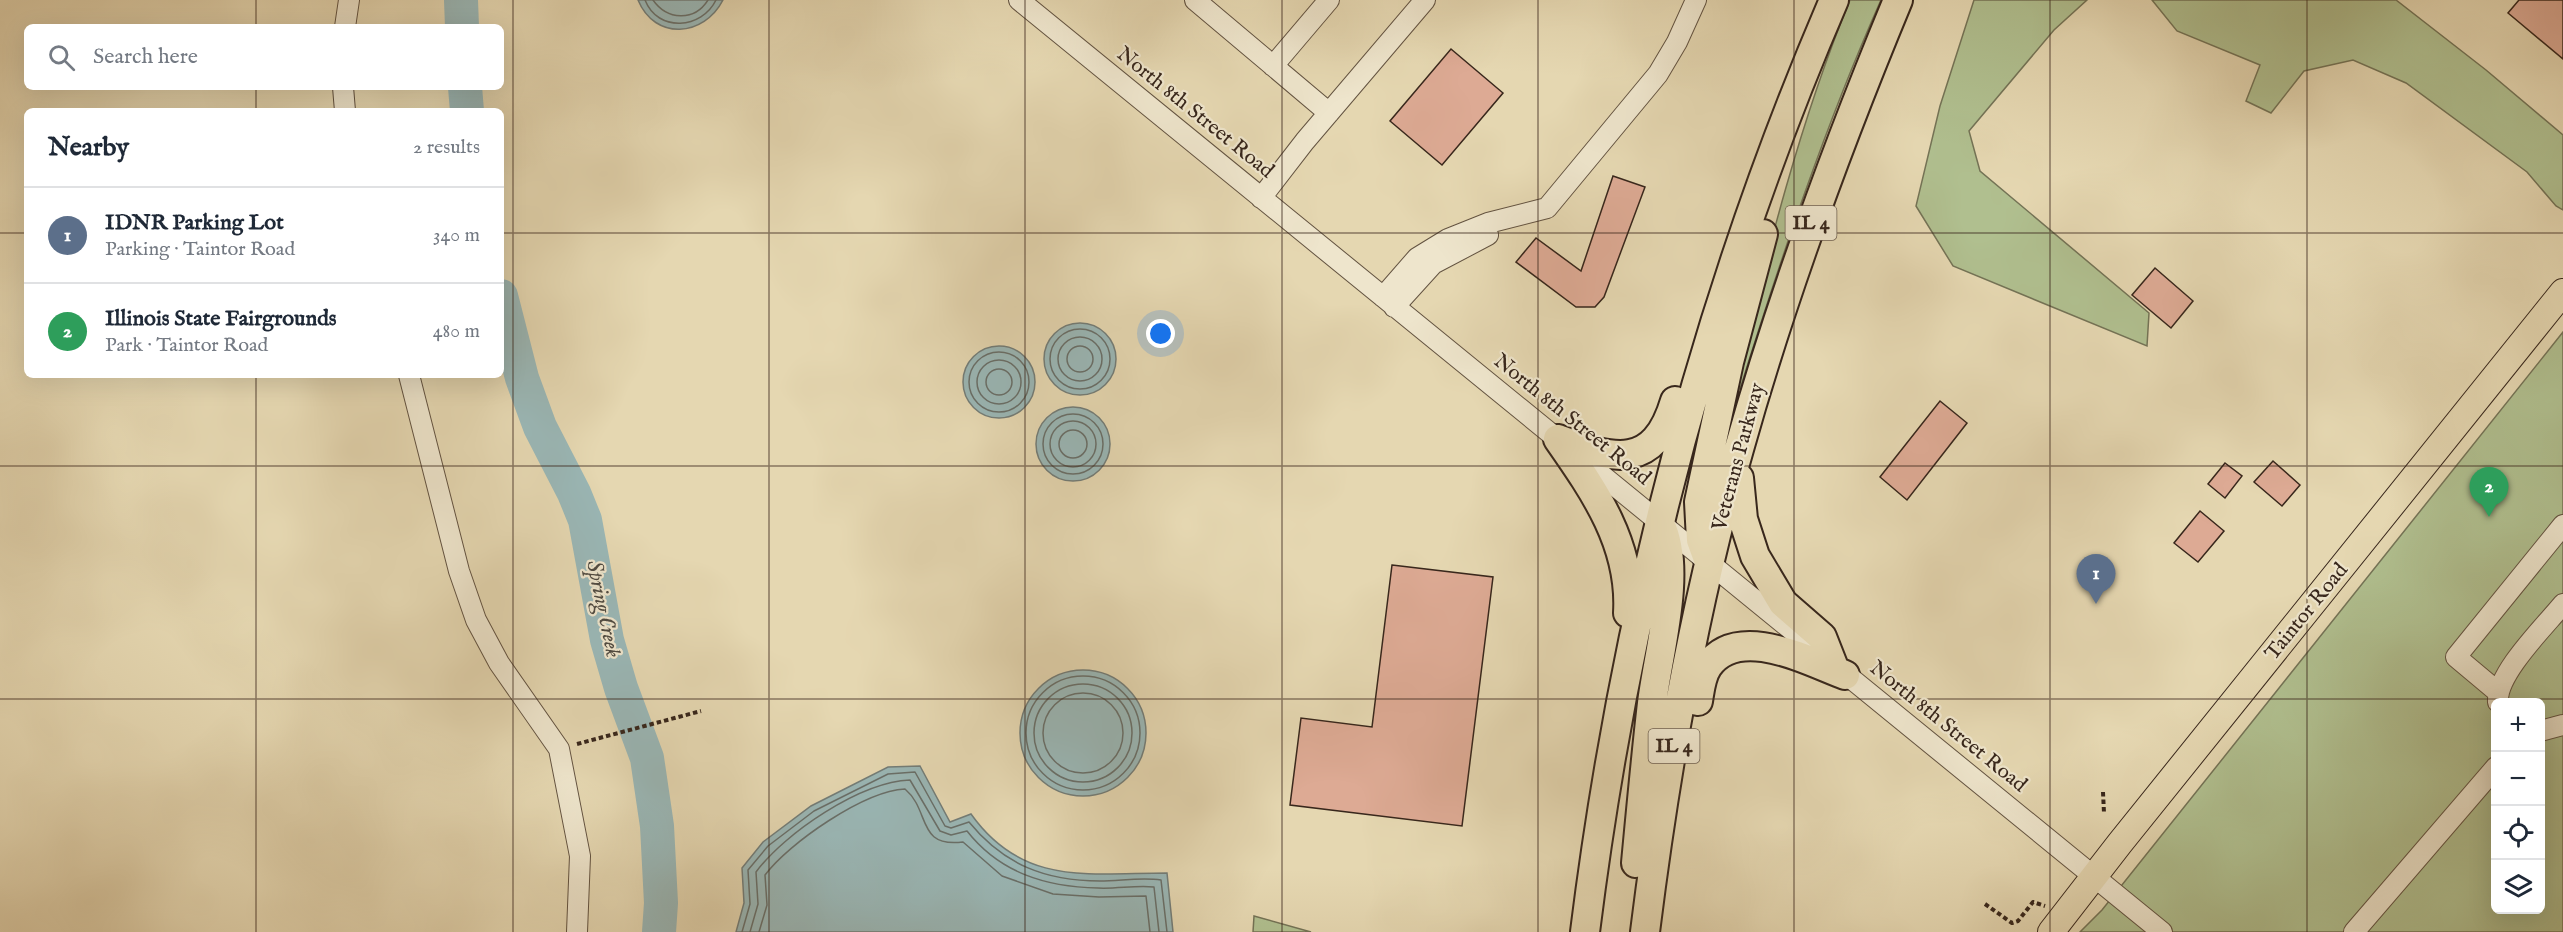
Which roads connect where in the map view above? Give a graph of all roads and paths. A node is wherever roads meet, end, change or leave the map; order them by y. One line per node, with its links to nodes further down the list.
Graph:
1 (349, 0): 9 (street)
2 (1019, 0): 16 (street, North 8th Street Road)
3 (1195, 0): 10 (street)
4 (1329, 0): 10 (street)
5 (1425, 0): 13 (street)
6 (1696, 0): 18 (street)
7 (1834, 0): 14 (highway, IL 4)
8 (1898, 0): 21 (highway, Veterans Parkway / IL 4)
9 (345, 24)
10 (1273, 66): 13 (street)
11 (343, 90): 12 (street)
12 (345, 108)
13 (1329, 113): 16 (street)
14 (1772, 154): 15 (highway, IL 4); 24 (highway)
15 (1759, 189): 20 (highway); 22 (highway, IL 4)
16 (1261, 198): 18 (street, North 8th Street Road)
17 (2563, 292): 36 (main road, Taintor Road)
18 (1389, 302): 20 (street, North 8th Street Road)
19 (410, 378): 40 (street)
20 (1558, 439): 22 (street, North 8th Street Road); 27 (highway)
21 (1738, 451): 24 (highway, Veterans Parkway / IL 4); 26 (highway)
22 (1659, 521): 24 (street, North 8th Street Road); 27 (highway, IL 4); 39 (highway)
23 (2563, 525): 28 (street)
24 (1710, 564): 26 (street, North 8th Street Road); 39 (highway, Veterans Parkway / IL 4)
25 (2563, 604): 28 (street)
26 (1839, 670): 36 (street, North 8th Street Road); 39 (highway)
27 (1624, 681): 41 (highway, IL 4)
28 (2499, 698)
29 (701, 711): 32 (path)
30 (2563, 725): 31 (street)
31 (2545, 730)
32 (574, 745)
33 (2491, 773): 44 (street)
34 (2103, 792): 35 (path)
35 (2104, 813)
36 (2095, 877): 42 (main road, Taintor Road); 43 (street, North 8th Street Road)
37 (1984, 904): 38 (path)
38 (2045, 906)
39 (1640, 931)
40 (577, 932)
41 (1585, 932)
42 (2051, 932)
43 (2162, 932)
44 (2354, 932)

